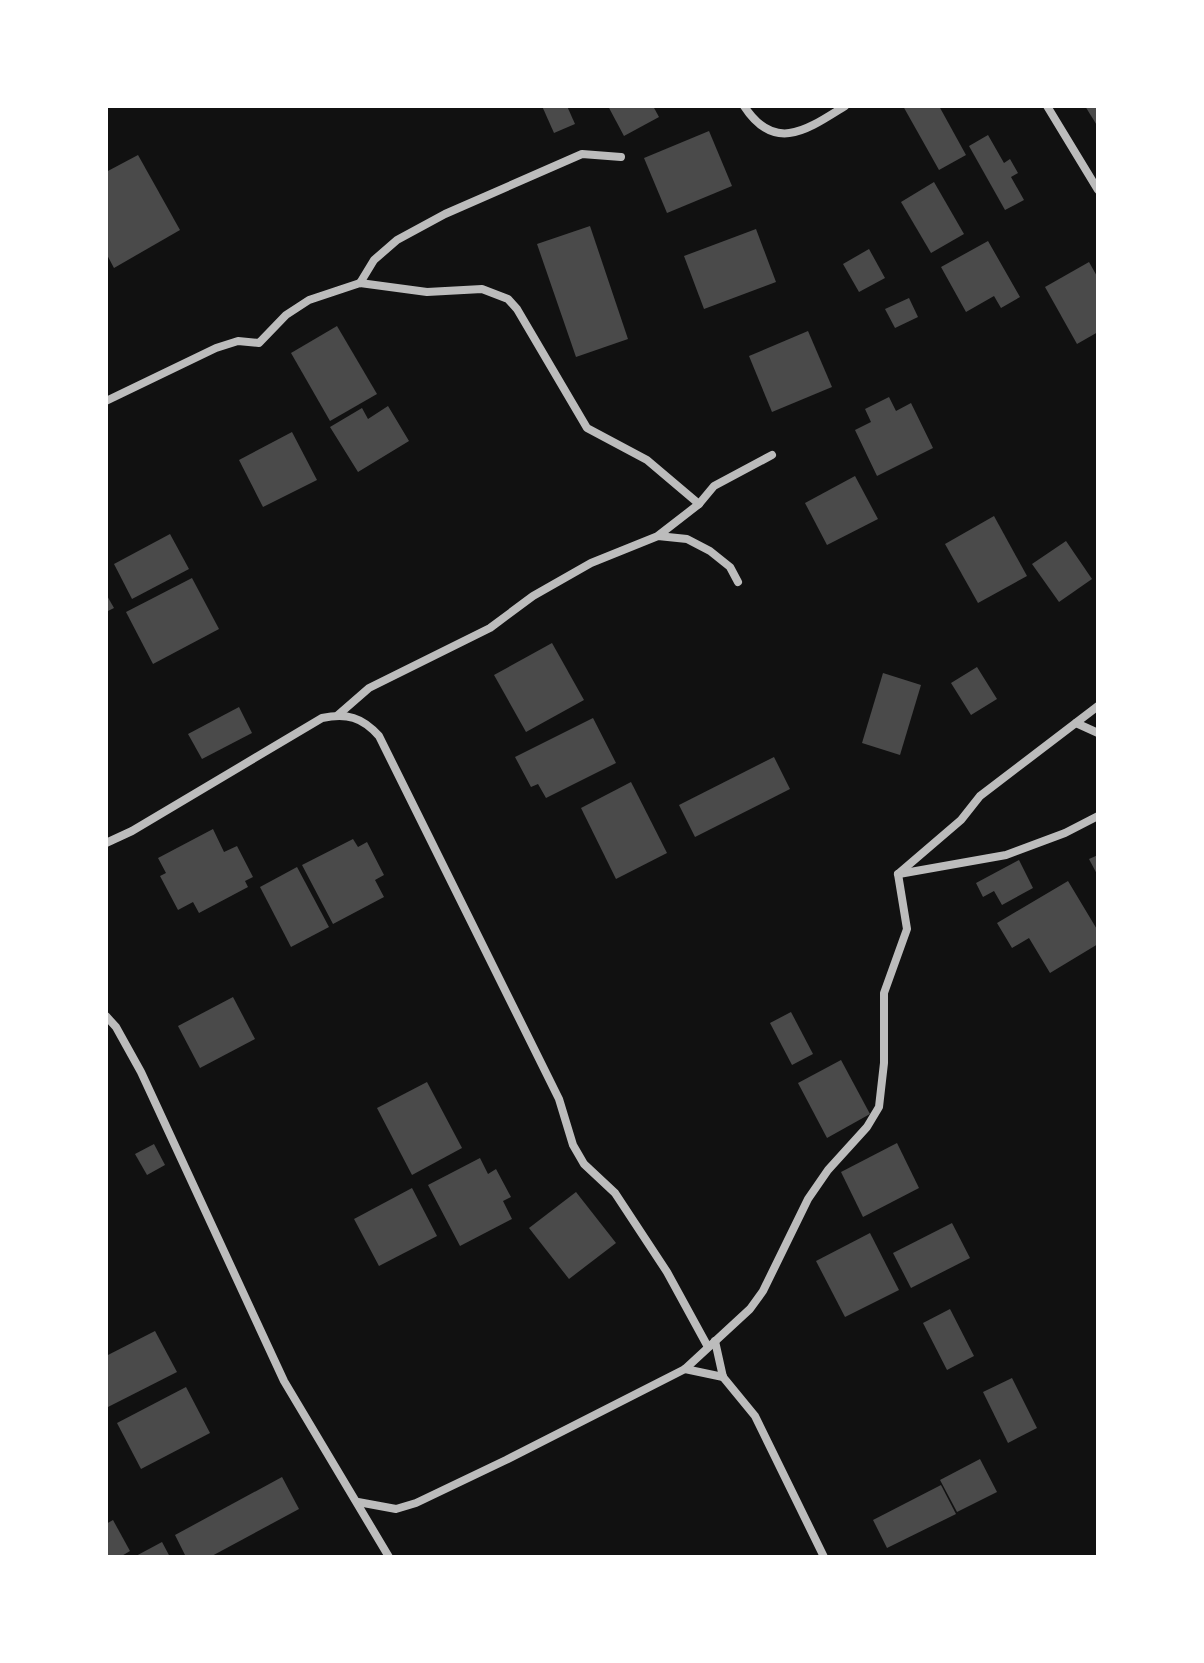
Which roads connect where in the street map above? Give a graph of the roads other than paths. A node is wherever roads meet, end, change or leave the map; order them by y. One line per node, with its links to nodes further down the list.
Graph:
1 (744, 106): 2 (street)
2 (845, 106)
3 (1047, 106): 5 (street)
4 (621, 157): 6 (street)
5 (1098, 190)
6 (360, 283): 7 (street); 9 (street)
7 (106, 401)
8 (772, 455): 9 (street)
9 (699, 504): 10 (street)
10 (658, 536): 11 (street); 13 (street)
11 (738, 582)
12 (1098, 706): 14 (street)
13 (337, 715): 17 (street); 20 (street)
14 (1076, 723): 15 (street); 18 (street)
15 (1098, 733)
16 (1098, 816): 18 (street)
17 (106, 843)
18 (898, 874): 20 (street)
19 (106, 1016): 23 (street)
20 (712, 1344): 21 (street); 22 (street)
21 (685, 1369): 22 (street); 23 (street)
22 (723, 1377): 25 (street)
23 (358, 1502): 24 (street)
24 (389, 1557)
25 (824, 1557)

